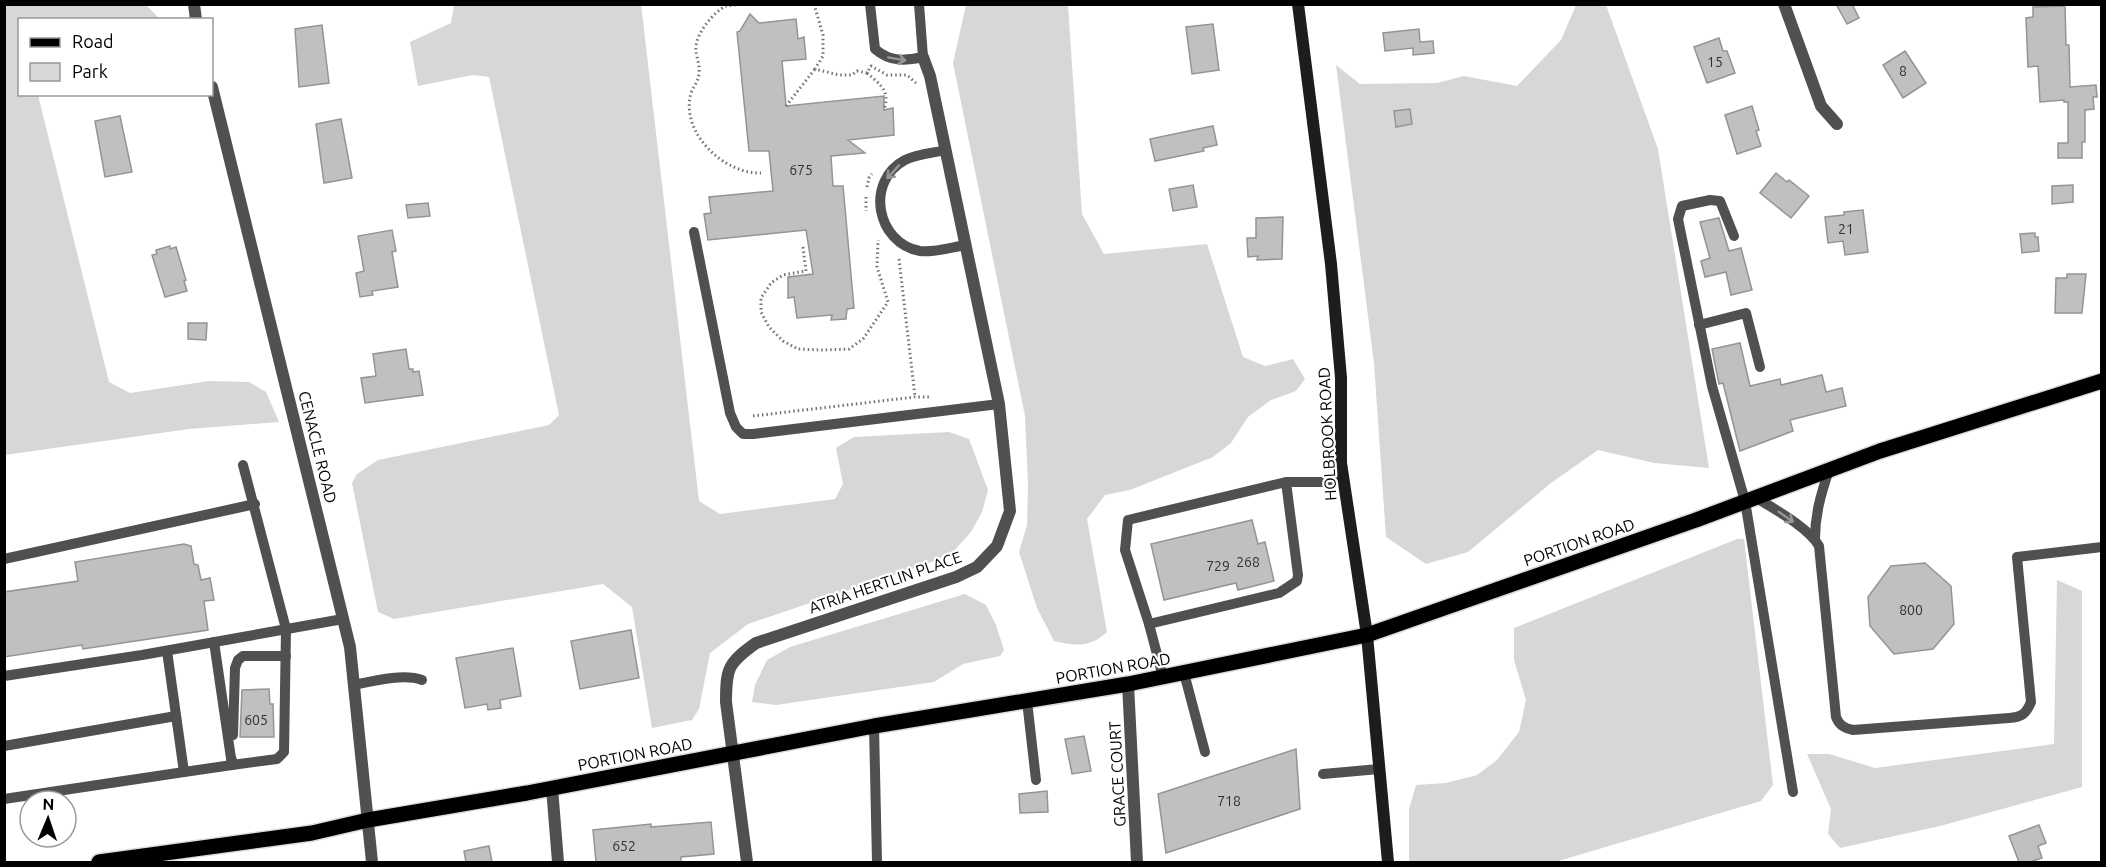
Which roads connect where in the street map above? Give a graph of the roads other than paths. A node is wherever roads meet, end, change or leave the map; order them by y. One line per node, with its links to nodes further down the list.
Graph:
1 (870, 4): 5 (lane, one-way to 5)
2 (919, 4): 5 (lane)
3 (1298, 4): 18 (street, HOLBROOK ROAD)
4 (1784, 4): 7 (street)
5 (923, 57): 8 (street, ATRIA HERTLIN PLACE)
6 (213, 91): 25 (street, CENACLE ROAD)
7 (1837, 124)
8 (946, 150): 11 (street, ATRIA HERTLIN PLACE); 11 (lane, one-way to 11)
9 (694, 232): 15 (lane)
10 (1734, 236): 12 (lane)
11 (966, 245): 15 (street, ATRIA HERTLIN PLACE)
12 (1699, 325): 13 (lane); 20 (lane)
13 (1760, 367)
14 (2102, 381): 17 (main road, PORTION ROAD)
15 (999, 404): 43 (street, ATRIA HERTLIN PLACE)
16 (243, 465): 21 (lane)
17 (1829, 470): 20 (main road, PORTION ROAD); 22 (lane)
18 (1343, 477): 19 (lane); 28 (street, HOLBROOK ROAD)
19 (1286, 482): 26 (lane); 26 (lane)
20 (1750, 499): 22 (lane, one-way to 22); 28 (main road, PORTION ROAD); 50 (lane)
21 (255, 504): 24 (lane); 27 (lane)
22 (1815, 539): 23 (lane)
23 (2102, 547)
24 (4, 559)
25 (343, 619): 27 (lane); 37 (street, CENACLE ROAD)
26 (1149, 624): 34 (lane)
27 (286, 629): 29 (lane); 31 (lane)
28 (1367, 635): 32 (main road, PORTION ROAD); 45 (street, HOLBROOK ROAD)
29 (214, 642): 30 (lane); 44 (lane)
30 (167, 651): 33 (lane); 39 (lane)
31 (286, 656): 44 (lane); 44 (lane)
32 (1184, 674): 34 (main road, PORTION ROAD); 42 (lane)
33 (4, 676)
34 (1163, 677): 36 (main road, PORTION ROAD)
35 (422, 680): 37 (lane)
36 (1128, 684): 38 (main road, PORTION ROAD); 59 (street, GRACE COURT)
37 (354, 686): 52 (street, CENACLE ROAD)
38 (1027, 701): 40 (main road, PORTION ROAD); 48 (lane)
39 (176, 716): 41 (lane); 46 (lane)
40 (874, 726): 43 (main road, PORTION ROAD); 58 (lane)
41 (4, 746)
42 (1205, 752)
43 (732, 754): 49 (main road, PORTION ROAD); 57 (street, ATRIA HERTLIN PLACE)
44 (232, 765): 46 (lane)
45 (1379, 769): 47 (lane); 60 (street, HOLBROOK ROAD)
46 (184, 772): 51 (lane)
47 (1323, 774)
48 (1036, 780)
49 (552, 788): 52 (main road, PORTION ROAD); 56 (street)
50 (1793, 792)
51 (4, 799)
52 (368, 820): 53 (main road, PORTION ROAD); 55 (street, CENACLE ROAD)
53 (125, 860): 54 (main road, PORTION ROAD)
54 (99, 862)
55 (372, 862)
56 (558, 862)
57 (747, 862)
58 (877, 862)
59 (1137, 862)
60 (1388, 862)

